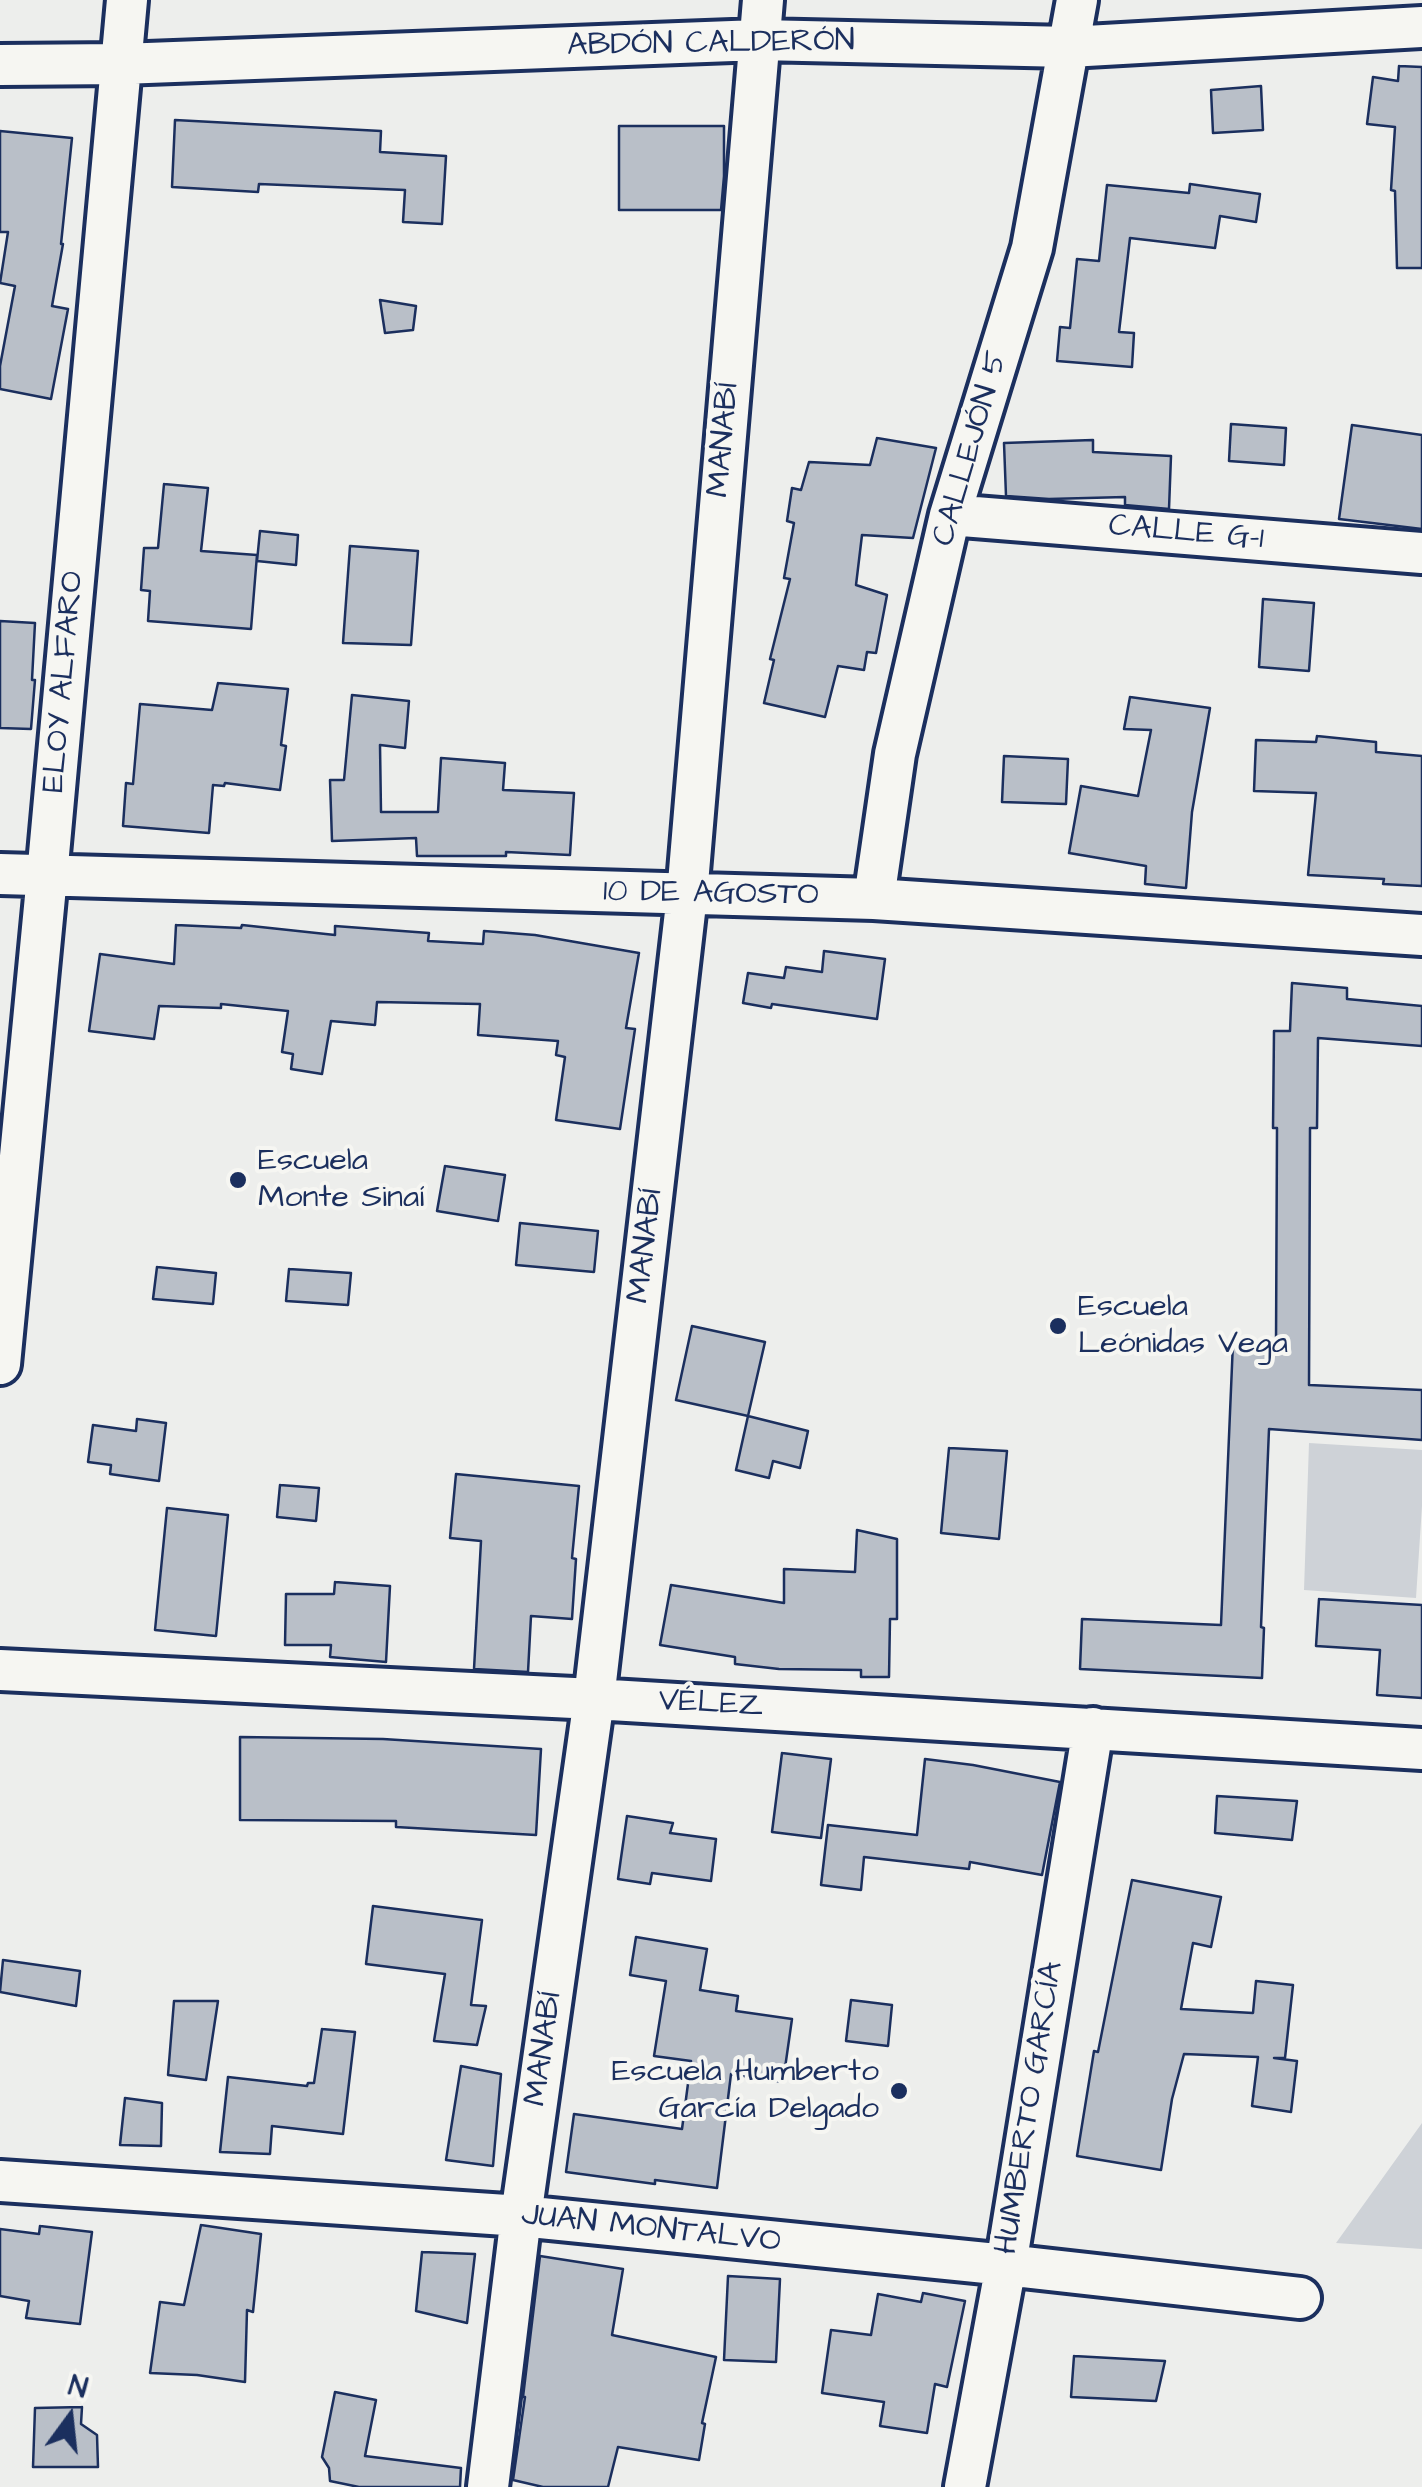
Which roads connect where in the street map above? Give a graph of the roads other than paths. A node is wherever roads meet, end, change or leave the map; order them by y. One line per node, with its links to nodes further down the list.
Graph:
1 (128, 0): 7 (street, ELOY ALFARO)
2 (763, 0): 5 (street, MANABÍ)
3 (1077, 0): 6 (street, CALLEJÓN 5)
4 (1422, 27): 6 (street, ABDÓN CALDERÓN)
5 (759, 40): 6 (street, ABDÓN CALDERÓN); 7 (street, ABDÓN CALDERÓN); 13 (street, MANABÍ)
6 (1069, 48): 9 (street, CALLEJÓN 5)
7 (121, 64): 8 (street, ABDÓN CALDERÓN); 12 (street, ELOY ALFARO)
8 (0, 65)
9 (950, 514): 10 (street, CALLE G-1); 14 (street, CALLEJÓN 5)
10 (1422, 553)
11 (0, 874): 12 (street, 10 DE AGOSTO)
12 (48, 876): 13 (street, 10 DE AGOSTO); 16 (street, ELOY ALFARO)
13 (688, 896): 14 (street, 10 DE AGOSTO); 18 (street, MANABÍ)
14 (874, 899): 15 (street, 10 DE AGOSTO)
15 (1422, 935)
16 (0, 1364)
17 (0, 1670): 18 (street, VÉLEZ)
18 (594, 1698): 19 (street, VÉLEZ); 22 (street, MANABÍ)
19 (1093, 1728): 20 (street, VÉLEZ); 23 (street, HUMBERTO GARCÍA)
20 (1422, 1749)
21 (0, 2180): 22 (street, JUAN MONTALVO)
22 (522, 2216): 23 (street, JUAN MONTALVO); 25 (street, MANABÍ)
23 (1006, 2265): 24 (street, JUAN MONTALVO); 26 (street, HUMBERTO GARCÍA)
24 (1300, 2298)
25 (488, 2487)
26 (965, 2487)

